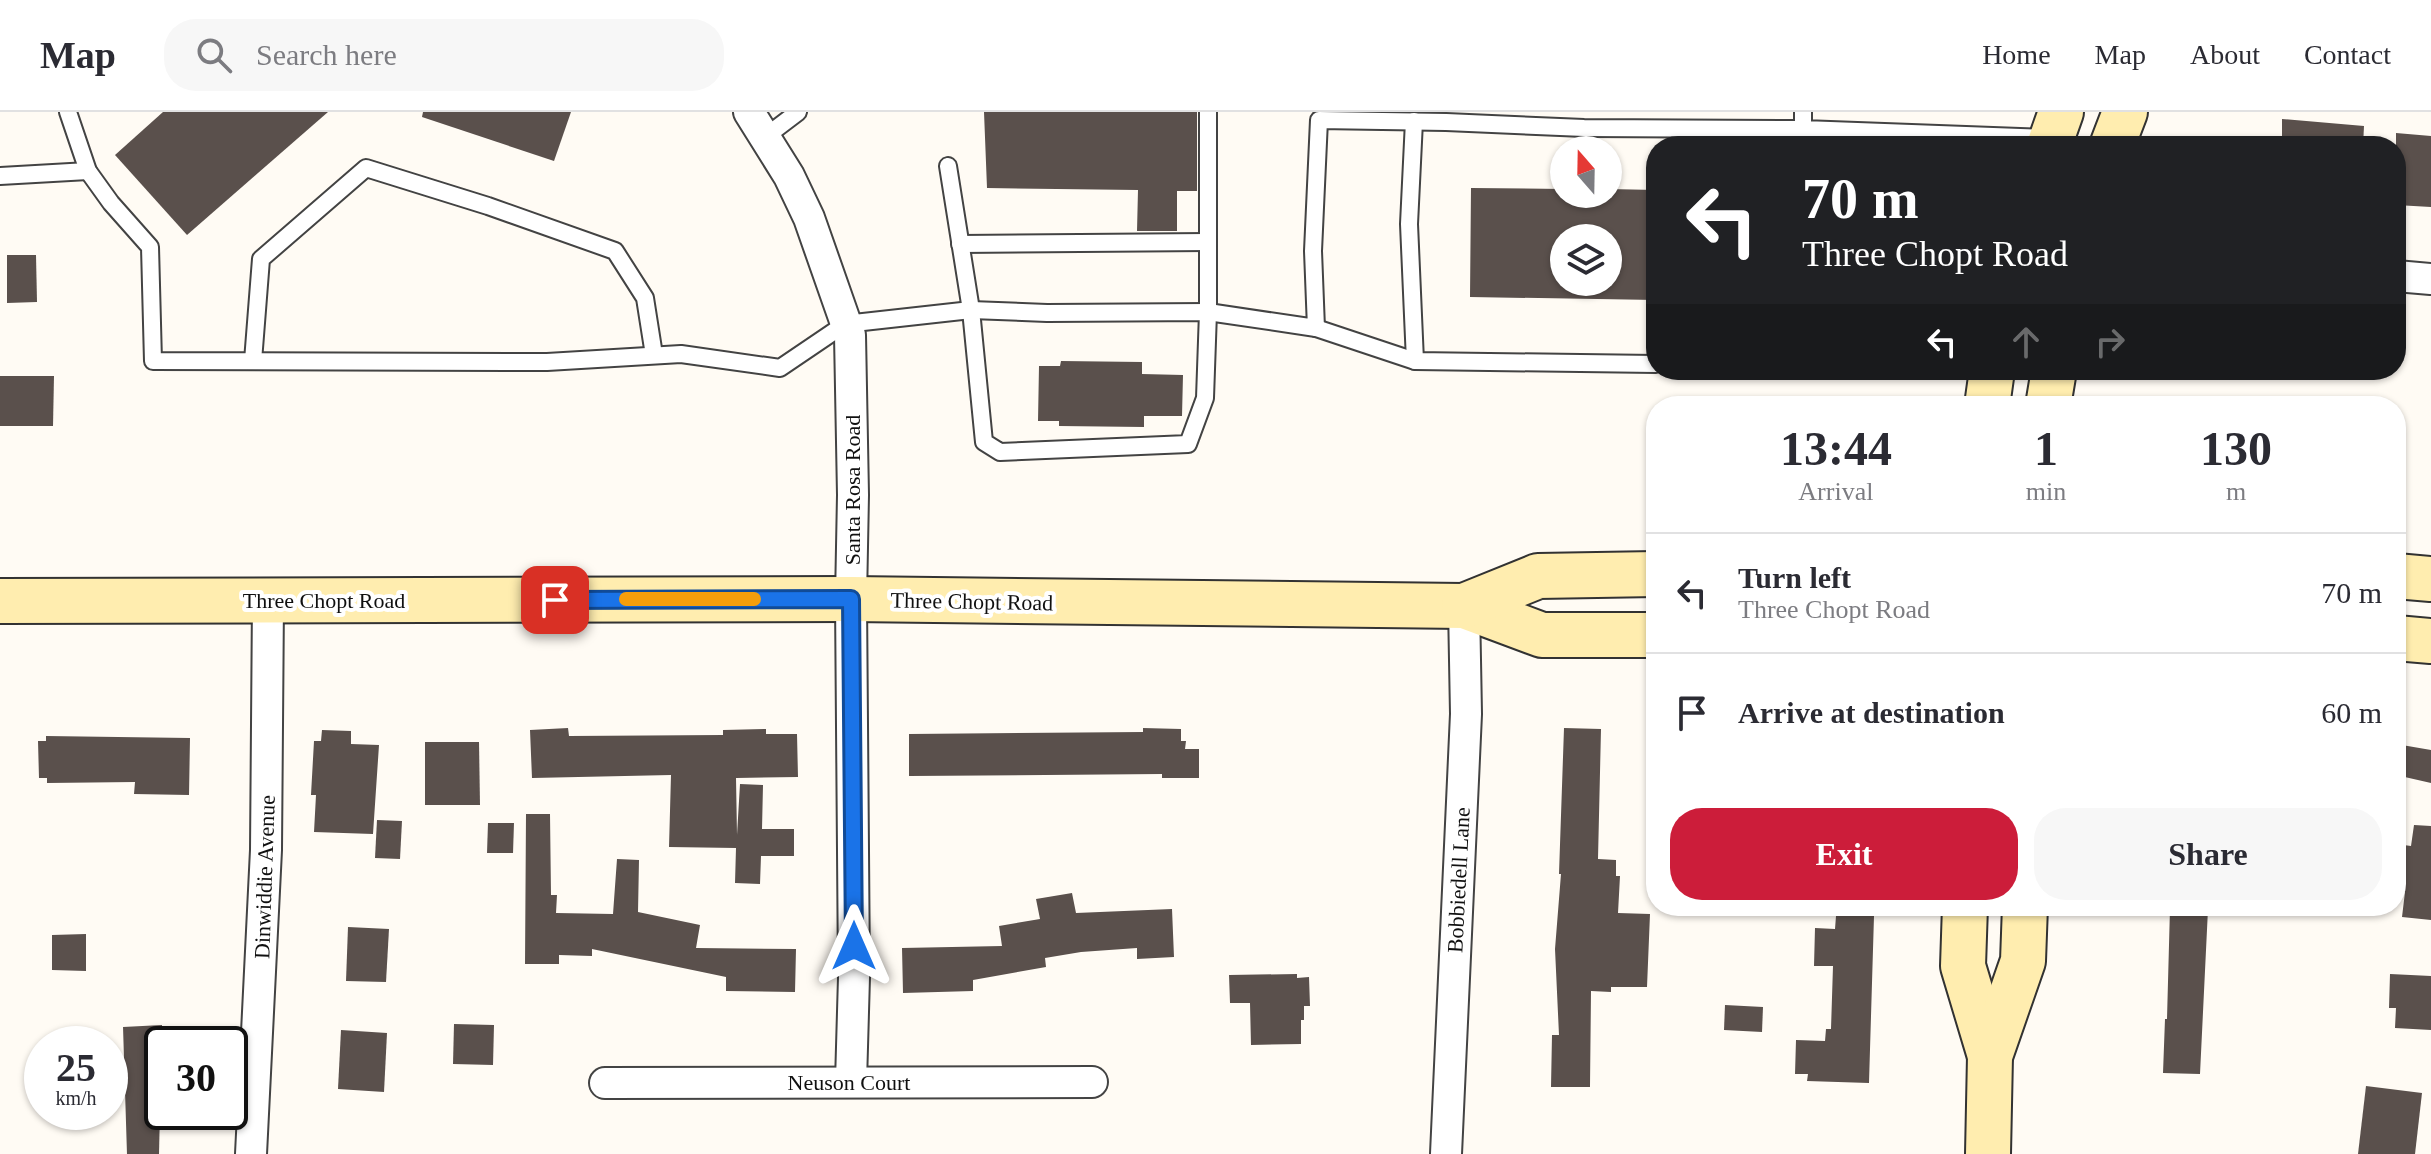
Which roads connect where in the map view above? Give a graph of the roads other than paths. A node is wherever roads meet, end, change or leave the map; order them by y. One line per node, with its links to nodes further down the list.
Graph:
1 (68, 112): 11 (lane)
2 (798, 112): 7 (lane)
3 (1208, 112): 13 (lane)
4 (2125, 112): 9 (main road)
5 (1803, 120): 6 (lane); 8 (lane)
6 (1414, 121): 20 (lane); 23 (lane)
7 (757, 124): 19 (street, Santa Rosa Road)
8 (2054, 132)
9 (2116, 136)
10 (948, 166): 14 (lane)
11 (88, 171): 12 (lane); 22 (lane)
12 (0, 176)
13 (1208, 242): 14 (lane); 18 (lane)
14 (960, 244): 17 (lane)
15 (2406, 277): 16 (street)
16 (2431, 279)
17 (971, 310): 18 (lane); 18 (lane); 19 (lane)
18 (1208, 312): 20 (lane)
19 (845, 324): 21 (lane); 28 (street, Santa Rosa Road)
20 (1316, 328): 23 (lane)
21 (654, 355): 22 (lane); 22 (lane)
22 (253, 361)
23 (1415, 361): 24 (lane)
24 (1646, 364)
25 (1646, 574): 31 (main road, Three Chopt Road)
26 (2406, 577): 27 (main road)
27 (2431, 579)
28 (851, 599): 29 (main road, Three Chopt Road); 31 (main road, Three Chopt Road); 38 (street, Santa Rosa Road)
29 (268, 600): 30 (main road, Three Chopt Road); 41 (street, Dinwiddie Avenue)
30 (0, 601)
31 (1464, 606): 32 (main road, Three Chopt Road); 42 (street, Bobbiedell Lane)
32 (1646, 635)
33 (2406, 639): 34 (main road)
34 (2431, 641)
35 (1965, 916): 37 (main road)
36 (2025, 916): 37 (main road)
37 (1990, 1056): 43 (main road)
38 (851, 1082): 39 (street, Neuson Court); 40 (street, Neuson Court)
39 (1092, 1082)
40 (605, 1083)
41 (251, 1154)
42 (1446, 1154)
43 (1988, 1154)

